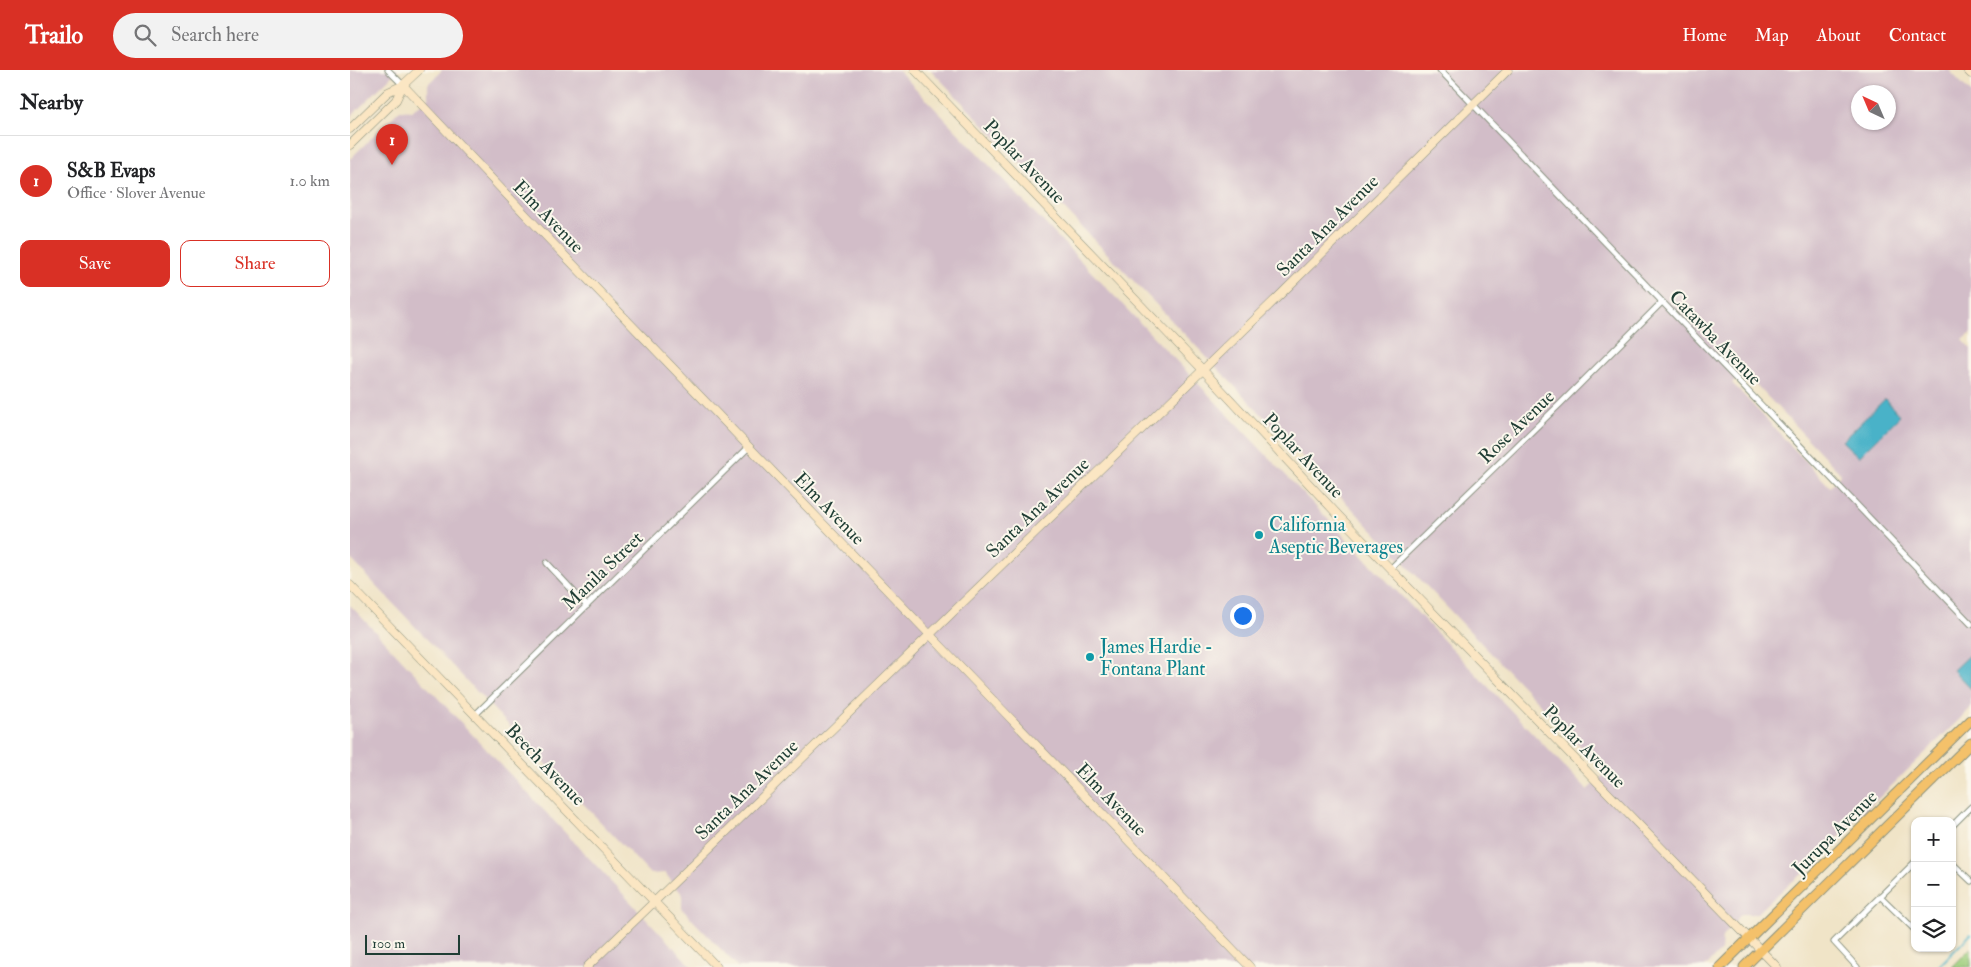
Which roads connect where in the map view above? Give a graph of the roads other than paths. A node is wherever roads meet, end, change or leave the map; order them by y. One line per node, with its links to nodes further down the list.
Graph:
1 (388, 70): 8 (street, Elm Avenue)
2 (418, 70): 8 (street)
3 (915, 70): 13 (street, Poplar Avenue)
4 (1440, 70): 9 (street, Catawba Avenue)
5 (1508, 70): 9 (street, Santa Ana Avenue)
6 (1967, 70): 7 (street)
7 (1971, 74)
8 (403, 85): 10 (street); 11 (street); 14 (street, Elm Avenue)
9 (1473, 105): 12 (street, Catawba Avenue); 13 (street, Santa Ana Avenue)
10 (350, 129)
11 (350, 145)
12 (1662, 302): 16 (street, Rose Avenue); 19 (street, Catawba Avenue)
13 (1202, 369): 16 (street, Poplar Avenue); 20 (street, Santa Ana Avenue)
14 (750, 447): 18 (street, Manila Street); 20 (street, Elm Avenue)
15 (546, 564): 18 (street)
16 (1390, 569): 32 (street, Poplar Avenue)
17 (350, 585): 21 (street, Beech Avenue)
18 (587, 606): 21 (street, Manila Street)
19 (1971, 624)
20 (929, 634): 30 (street, Santa Ana Avenue); 36 (street, Elm Avenue)
21 (476, 714): 30 (street, Beech Avenue)
22 (1971, 720): 32 (main road, Jurupa Avenue)
23 (1971, 743): 33 (main road, Jurupa Avenue)
24 (1971, 807): 25 (street)
25 (1956, 822)
26 (1911, 866): 29 (street)
27 (1956, 867): 28 (street)
28 (1971, 881)
29 (1880, 896): 31 (street); 40 (street)
30 (655, 901): 34 (street, Santa Ana Avenue); 35 (street, Beech Avenue)
31 (1911, 926)
32 (1750, 938): 33 (street, Poplar Avenue); 37 (main road, Jurupa Avenue)
33 (1761, 950): 38 (main road, Jurupa Avenue); 39 (street, Poplar Avenue)
34 (587, 967)
35 (717, 967)
36 (1250, 967)
37 (1720, 967)
38 (1744, 967)
39 (1777, 967)
40 (1857, 967)

